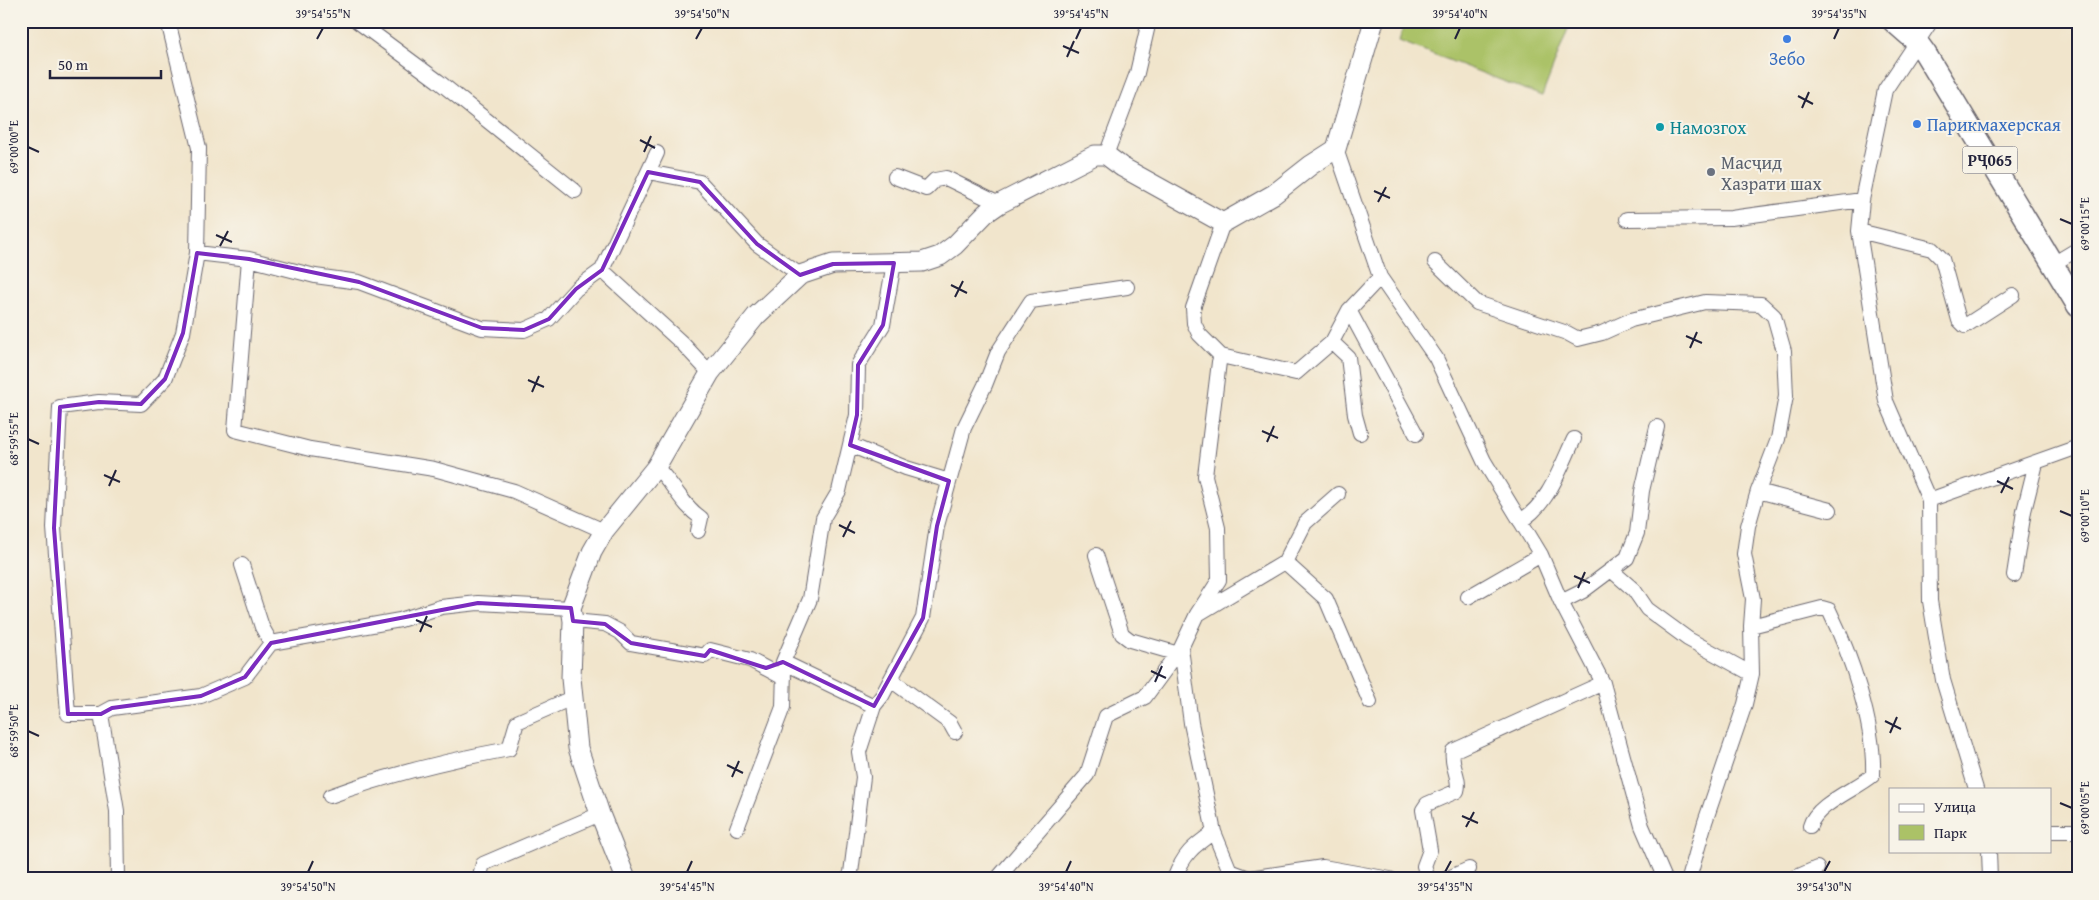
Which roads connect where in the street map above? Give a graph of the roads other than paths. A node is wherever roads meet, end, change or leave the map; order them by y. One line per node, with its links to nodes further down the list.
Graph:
1 (168, 21): 20 (street)
2 (357, 21): 13 (street)
3 (1149, 21): 10 (street)
4 (1374, 21): 8 (main road)
5 (1893, 21): 7 (main road, РҶ065)
6 (1932, 21): 7 (street)
7 (1917, 42): 14 (street); 24 (main road, РҶ065)
8 (1336, 149): 17 (main road); 27 (street)
9 (657, 153): 11 (street)
10 (1106, 155): 15 (main road); 17 (main road)
11 (648, 172): 25 (street); 26 (street)
12 (895, 176): 15 (street)
13 (575, 191)
14 (1862, 200): 16 (street); 18 (street)
15 (998, 204): 22 (main road)
16 (1627, 219)
17 (1223, 223): 33 (street)
18 (1858, 231): 29 (street); 46 (street)
19 (2078, 249): 24 (street)
20 (197, 253): 21 (street); 73 (street)
21 (249, 258): 25 (street); 49 (street)
22 (894, 262): 26 (main road); 39 (street)
23 (1435, 262): 44 (street)
24 (2053, 264): 30 (main road, РҶ065)
25 (602, 270): 34 (street)
26 (800, 274): 34 (main road)
27 (1380, 277): 31 (street); 48 (street)
28 (1127, 287): 43 (street)
29 (2013, 295)
30 (2078, 306)
31 (1349, 310): 32 (street); 37 (street)
32 (1332, 342): 33 (street); 36 (street)
33 (1221, 356): 60 (street)
34 (710, 373): 42 (main road)
35 (1657, 427): 55 (street)
36 (1360, 433)
37 (1416, 434)
38 (1574, 439): 48 (street)
39 (850, 444): 43 (street); 64 (street)
40 (2078, 447): 41 (street)
41 (2036, 463): 46 (street); 56 (street)
42 (656, 467): 49 (main road); 50 (street)
43 (949, 481): 68 (street)
44 (1758, 491): 47 (street); 61 (street)
45 (1338, 494): 53 (street)
46 (1929, 500): 75 (street)
47 (1830, 510)
48 (1520, 521): 52 (street)
49 (604, 531): 59 (main road)
50 (698, 531)
51 (1096, 555): 63 (street)
52 (1541, 555): 57 (street); 58 (street)
53 (1286, 562): 60 (street); 71 (street)
54 (242, 565): 62 (street)
55 (1611, 570): 58 (street); 66 (street)
56 (2014, 575)
57 (1468, 597)
58 (1561, 602): 69 (street)
59 (572, 614): 62 (street); 65 (street); 70 (main road)
60 (1197, 614): 63 (street)
61 (1751, 626): 66 (street); 78 (street)
62 (271, 643): 73 (street)
63 (1178, 650): 82 (street); 91 (street)
64 (783, 662): 65 (street); 67 (street); 72 (street)
65 (766, 668): 67 (street)
66 (1752, 674): 97 (street)
67 (784, 678): 79 (street)
68 (891, 680): 72 (street); 74 (street)
69 (1602, 683): 94 (street); 96 (street)
70 (574, 697): 76 (street); 77 (main road)
71 (1370, 702)
72 (874, 706): 90 (street)
73 (101, 714): 87 (street)
74 (955, 732)
75 (1976, 788)
76 (330, 796)
77 (600, 814): 88 (street); 89 (main road)
78 (1810, 826)
79 (737, 828)
80 (2052, 831): 81 (street)
81 (2078, 831)
82 (1214, 832): 86 (street); 92 (street)
83 (1989, 852): 99 (street)
84 (1817, 868): 98 (street)
85 (1469, 869): 95 (street)
86 (1249, 878): 93 (street)
87 (118, 879)
88 (479, 879)
89 (626, 879)
90 (848, 879)
91 (998, 879)
92 (1174, 879)
93 (1390, 879)
94 (1428, 879)
95 (1446, 879)
96 (1665, 879)
97 (1689, 879)
98 (1792, 879)
99 (1990, 879)

